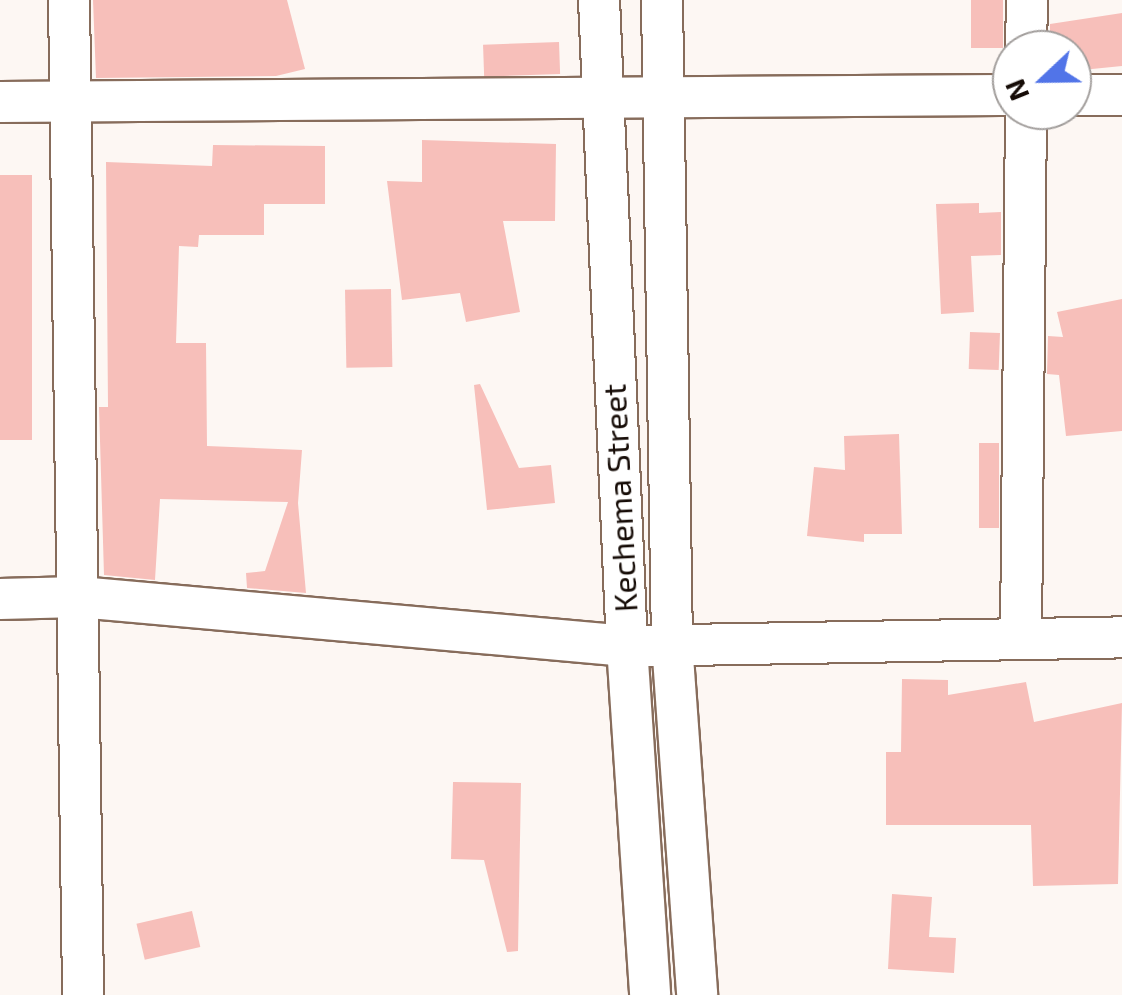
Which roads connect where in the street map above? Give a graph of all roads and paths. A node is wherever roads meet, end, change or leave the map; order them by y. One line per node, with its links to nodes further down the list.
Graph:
1 (68, 0): 11 (street)
2 (599, 0): 7 (street, Kechema Street)
3 (662, 0): 10 (street, Kechema Street)
4 (1027, 0): 5 (street)
5 (1026, 30)
6 (1122, 94): 8 (street)
7 (599, 95): 10 (street); 11 (street); 19 (street, Kechema Street)
8 (1092, 95)
9 (992, 96): 10 (street)
10 (666, 98): 18 (street, Kechema Street)
11 (70, 101): 12 (street); 14 (street)
12 (0, 102)
13 (1026, 130): 17 (street)
14 (79, 597): 15 (street); 19 (street); 20 (street)
15 (0, 599)
16 (1122, 637): 17 (street)
17 (1020, 638): 18 (street)
18 (672, 643): 19 (street); 22 (street, Kechema Street)
19 (626, 646): 21 (street, Kechema Street)
20 (82, 995)
21 (650, 995)
22 (696, 995)

